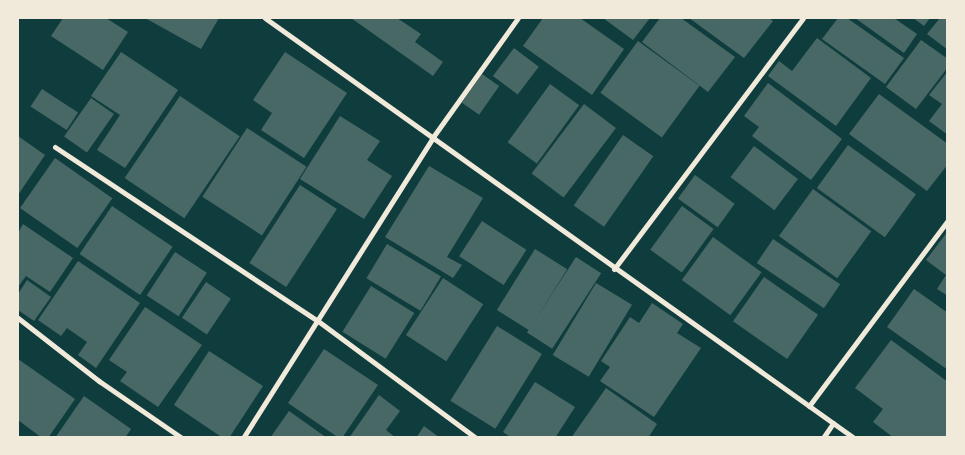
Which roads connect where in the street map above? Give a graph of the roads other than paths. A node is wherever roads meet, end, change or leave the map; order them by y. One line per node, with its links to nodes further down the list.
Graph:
1 (265, 18): 4 (street)
2 (518, 18): 4 (street)
3 (803, 18): 7 (street)
4 (433, 137): 7 (street); 9 (street)
5 (55, 147): 9 (street)
6 (948, 220): 10 (street)
7 (614, 269): 10 (street)
8 (18, 318): 12 (street)
9 (318, 320): 13 (street); 14 (street)
10 (810, 406): 11 (street)
11 (834, 423): 15 (street); 16 (street)
12 (182, 438)
13 (243, 438)
14 (476, 438)
15 (822, 438)
16 (854, 438)

